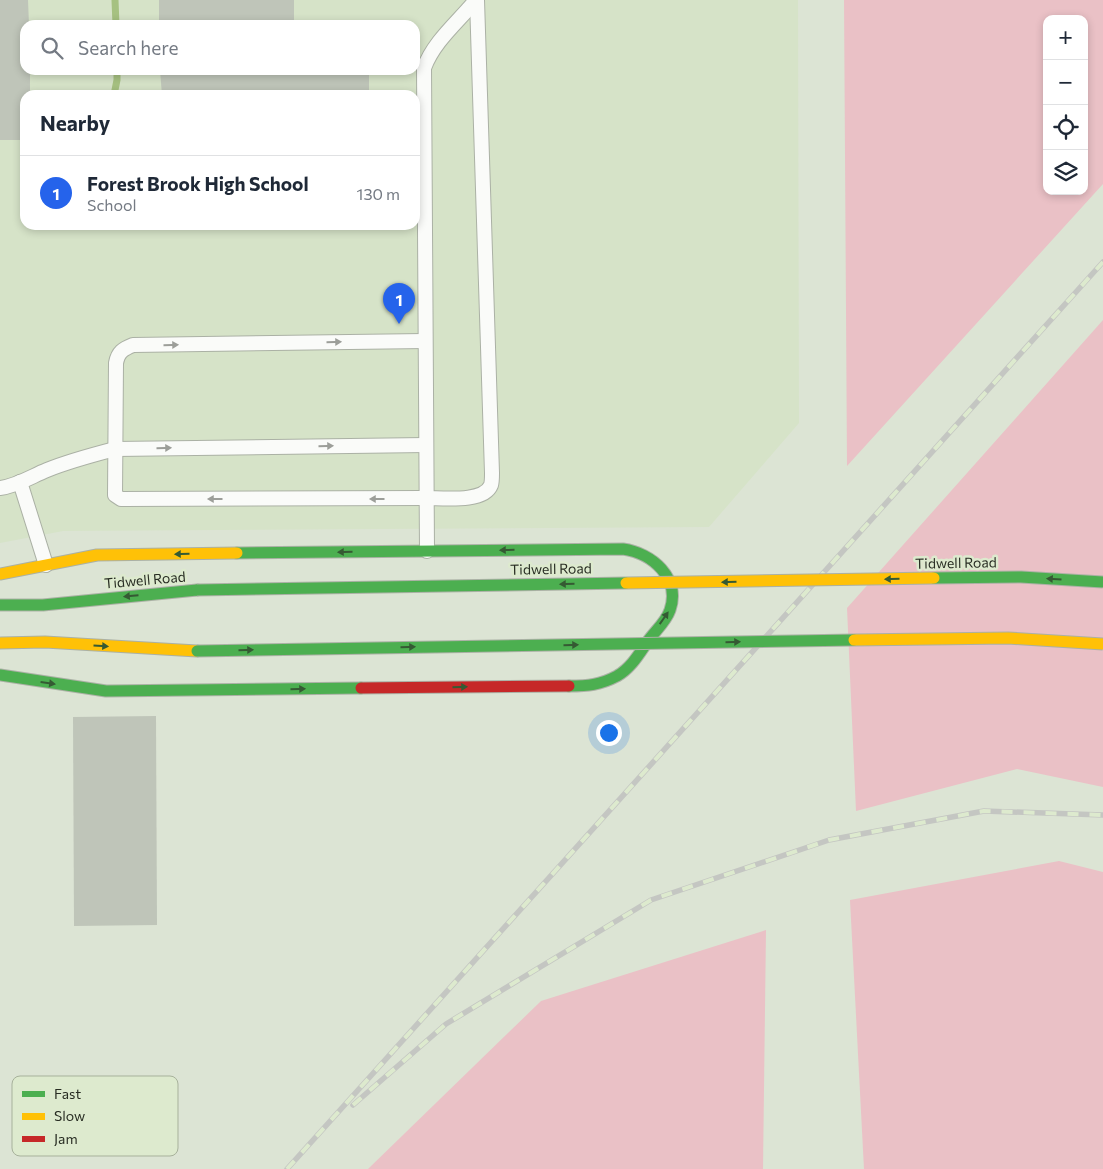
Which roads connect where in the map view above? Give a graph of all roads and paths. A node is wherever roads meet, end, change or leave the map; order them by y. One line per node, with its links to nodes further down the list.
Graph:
1 (477, 0): 2 (lane); 7 (lane)
2 (425, 341): 3 (lane); 4 (lane, one-way to 2)
3 (426, 445): 4 (lane, one-way to 3); 7 (lane)
4 (115, 449): 5 (lane); 7 (lane, one-way to 4)
5 (20, 482): 6 (lane); 9 (lane)
6 (0, 488)
7 (426, 498): 8 (lane)
8 (427, 551): 9 (main road, one-way to 9); 15 (main road, one-way to 8)
9 (46, 565): 10 (main road)
10 (0, 574)
11 (1103, 582): 12 (main road, Tidwell Road, one-way to 12, bridge)
12 (0, 605)
13 (0, 643): 14 (main road, one-way to 14, bridge)
14 (1103, 644)
15 (0, 675)

